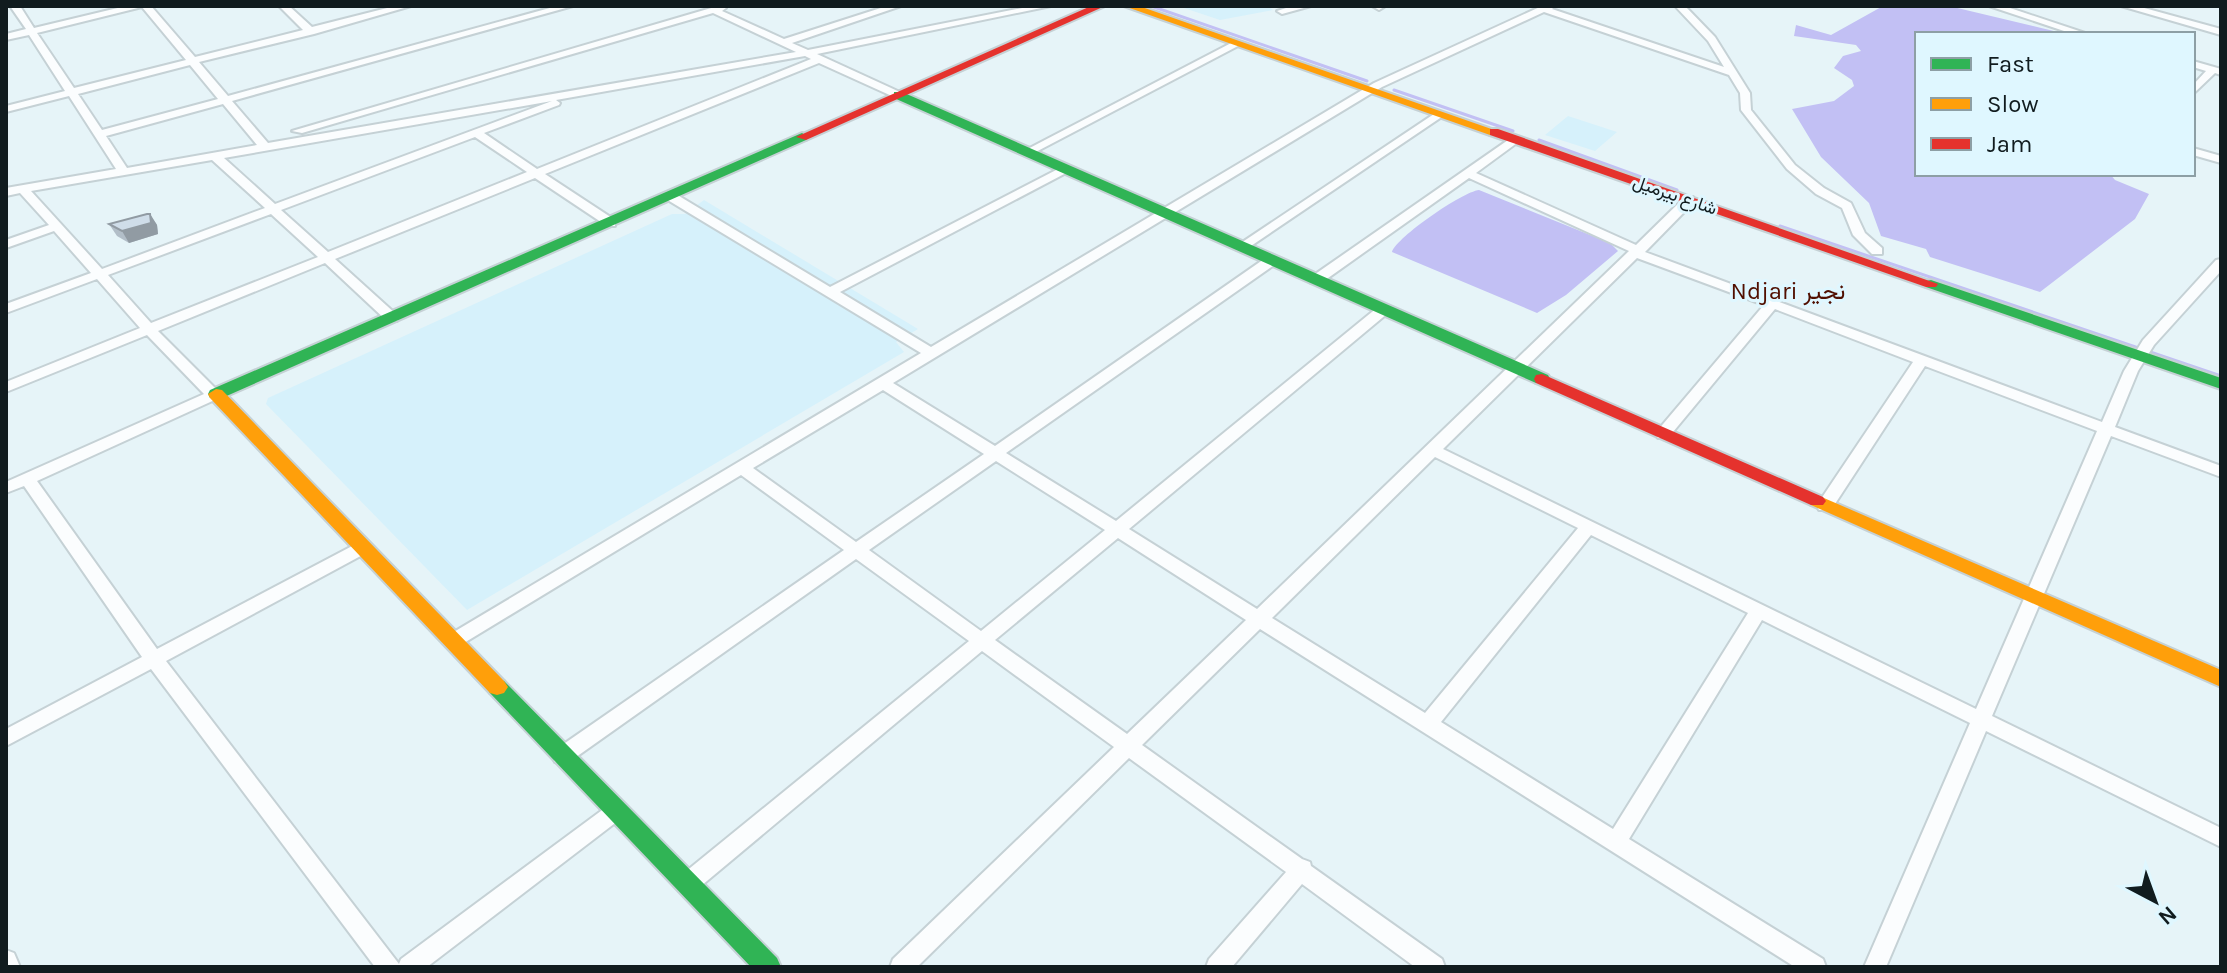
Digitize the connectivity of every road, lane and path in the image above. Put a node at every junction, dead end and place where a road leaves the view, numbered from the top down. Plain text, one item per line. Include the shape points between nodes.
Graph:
1 (15, 6) edge
2 (138, 6) edge
3 (146, 6) edge
4 (284, 6) edge
5 (406, 6) edge
6 (568, 6) edge
7 (727, 6) edge
8 (896, 6) edge
9 (1046, 6) edge
10 (1100, 6) edge
11 (1129, 6) edge
12 (1155, 6) edge
13 (1306, 6) edge
14 (1680, 6) edge
15 (1994, 6) edge
16 (1547, 7) edge
17 (2131, 7) edge
18 (713, 10) junction
19 (1282, 11) dead end
20 (31, 31) junction
21 (311, 32) junction
22 (2077, 32) edge
23 (2221, 32) edge
24 (6, 37) edge
25 (784, 42) junction
26 (1235, 44) junction
27 (813, 56) junction
28 (196, 61) junction
29 (2195, 65) edge
30 (2216, 71) edge
31 (1729, 72) junction
32 (1375, 86) junction
33 (2195, 89) edge
34 (591, 90) junction
35 (70, 92) junction
36 (898, 95) junction
37 (228, 100) junction
38 (6, 109) edge
39 (1441, 114) junction
40 (476, 133) junction
41 (101, 134) junction
42 (1515, 140) junction
43 (263, 144) junction
44 (2195, 152) edge
45 (1026, 153) junction
46 (214, 155) junction
47 (2221, 160) edge
48 (1064, 170) junction
49 (123, 171) junction
50 (537, 172) junction
51 (1467, 173) junction
52 (23, 189) junction
53 (6, 192) edge
54 (670, 196) junction
55 (1689, 200) junction
56 (273, 209) junction
57 (1164, 214) junction
58 (611, 223) junction
59 (57, 226) junction
60 (6, 244) edge
61 (1241, 247) junction
62 (1877, 251) junction
63 (1638, 252) junction
64 (328, 256) junction
65 (1272, 260) junction
66 (2221, 263) edge
67 (100, 273) junction
68 (1316, 280) junction
69 (830, 292) junction
70 (1773, 303) junction
71 (6, 309) edge
72 (1383, 310) junction
73 (392, 318) junction
74 (150, 330) junction
75 (2144, 350) junction
76 (931, 353) junction
77 (1922, 359) junction
78 (2221, 368) edge
79 (1517, 369) junction
80 (881, 382) junction
81 (2221, 384) edge
82 (6, 387) edge
83 (214, 395) junction
84 (2105, 429) junction
85 (1663, 434) junction
86 (1433, 450) junction
87 (996, 455) junction
88 (741, 467) junction
89 (2221, 472) edge
90 (27, 479) junction
91 (6, 488) edge
92 (1825, 506) junction
93 (1589, 526) junction
94 (1117, 531) junction
95 (362, 548) junction
96 (857, 551) junction
97 (2033, 597) junction
98 (1758, 611) junction
99 (1256, 619) junction
100 (453, 641) junction
101 (982, 641) junction
102 (153, 658) junction
103 (2221, 679) edge
104 (1982, 719) junction
105 (1427, 725) junction
106 (6, 738) edge
107 (1127, 745) junction
108 (562, 756) junction
109 (616, 811) junction
110 (2221, 838) edge
111 (1615, 844) junction
112 (1302, 869) junction
113 (687, 884) junction
114 (6, 961) edge
115 (9, 967) edge
116 (389, 967) edge
117 (409, 967) edge
118 (768, 967) edge
119 (901, 967) edge
120 (1217, 967) edge
121 (1434, 967) edge
122 (1815, 967) edge
123 (1875, 967) edge

1 - 20 street
2 - 20 street
3 - 28 street
4 - 21 street
5 - 21 street
6 - 37 street
7 - 18 street
8 - 25 street
9 - 27 street
10 - 36 street
11 - 26 street, شارع بيرميل
12 - 32 street, شارع بيرميل
13 - 19 street
14 - 31 street via 1706,30
15 - 22 street
16 - 31 street
16 - 32 street
17 - 23 street
18 - 25 street
18 - 43 street
20 - 24 street
20 - 35 street
21 - 28 street
25 - 27 street
26 - 32 street, شارع بيرميل
26 - 45 street
27 - 34 street
27 - 36 street
27 - 50 street
28 - 35 street
28 - 37 street
29 - 30 street
30 - 33 street
31 - 62 street via 1745,93 1746,110 1791,167 1847,206 1859,235
32 - 39 street, شارع بيرميل
32 - 57 street
32 - 62 street, شارع بيرميل
34 - 40 street
34 - 43 street
35 - 38 street
35 - 41 street
36 - 45 street
36 - 54 street
37 - 41 street
37 - 43 street
39 - 42 street, شارع بيرميل
39 - 61 street
40 - 50 street
40 - 56 street
41 - 49 street
42 - 51 street
42 - 55 street, شارع بيرميل
43 - 46 street
44 - 47 street
45 - 48 street
46 - 49 street
46 - 56 street
48 - 57 street
48 - 69 street
49 - 52 street
50 - 58 street
50 - 64 street
51 - 63 street
51 - 68 street
52 - 53 street
52 - 59 street
54 - 58 street
54 - 69 street
55 - 63 street
55 - 75 street, شارع بيرميل
56 - 64 street
56 - 67 street
57 - 61 street
57 - 76 street
58 - 73 street
59 - 60 street
59 - 67 street
61 - 65 street
62 - 75 street, شارع بيرميل
63 - 70 street
63 - 79 street
64 - 73 street
64 - 74 street
65 - 68 street
65 - 87 street
66 - 75 street
67 - 71 street
67 - 74 street
68 - 72 street
69 - 76 street
70 - 77 street
70 - 85 street
72 - 79 street
72 - 94 street
73 - 83 street
74 - 82 street
74 - 83 street
75 - 78 street, شارع بيرميل
75 - 81 street, شارع بيرميل
75 - 84 street
76 - 80 street
77 - 84 street
77 - 92 street
79 - 85 street
79 - 86 street
80 - 87 street
80 - 88 street
83 - 90 street
83 - 95 street
84 - 89 street
84 - 97 street
85 - 92 street
86 - 93 street
86 - 99 street
87 - 94 street
87 - 96 street
88 - 96 street
88 - 100 street
90 - 91 street
90 - 102 street
92 - 97 street
93 - 98 street
93 - 105 street
94 - 99 street
94 - 101 street
95 - 100 street
95 - 102 street
96 - 101 street
96 - 108 street
97 - 103 street
97 - 104 street
98 - 104 street
98 - 111 street
99 - 105 street
99 - 107 street
100 - 108 street
101 - 107 street
101 - 113 street
102 - 106 street
102 - 116 street
104 - 110 street
104 - 123 street
105 - 111 street
107 - 112 street
107 - 119 street
108 - 109 street
109 - 113 street
109 - 117 street
111 - 122 street
112 - 120 street
112 - 121 street
113 - 118 street
114 - 115 street

